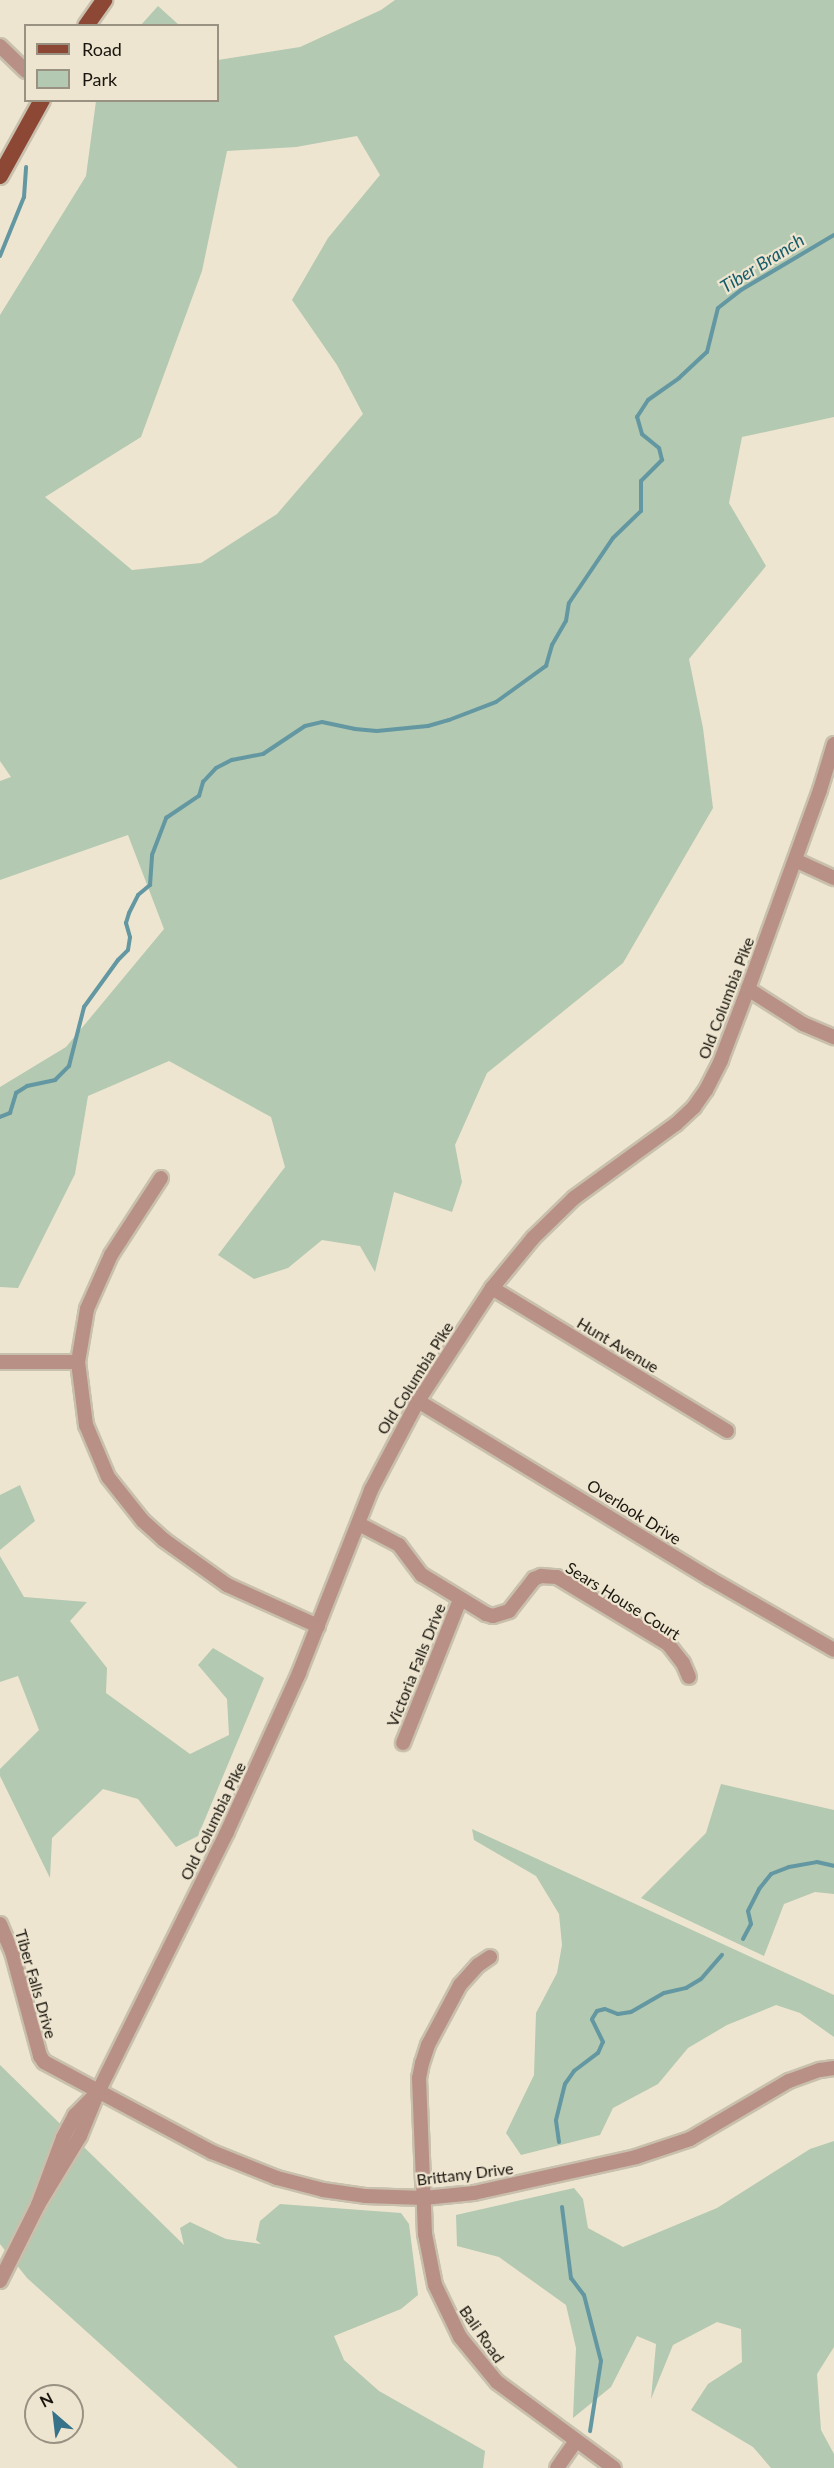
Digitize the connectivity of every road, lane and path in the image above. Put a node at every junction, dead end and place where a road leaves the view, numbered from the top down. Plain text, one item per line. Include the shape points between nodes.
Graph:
1 (104, 0) edge
2 (87, 24) edge
3 (0, 46) edge
4 (24, 69) edge
5 (41, 102) edge
6 (0, 176) edge
7 (834, 744) edge
8 (795, 860) junction
9 (834, 878) edge
10 (748, 989) junction
11 (834, 1037) edge
12 (161, 1178) dead end
13 (492, 1288) junction
14 (0, 1362) edge
15 (78, 1362) junction
16 (418, 1401) junction
17 (727, 1431) dead end
18 (359, 1524) junction
19 (460, 1600) junction
20 (318, 1626) junction
21 (834, 1650) edge
22 (689, 1677) dead end
23 (403, 1743) dead end
24 (0, 1924) edge
25 (490, 1957) dead end
26 (834, 2068) edge
27 (98, 2092) junction
28 (424, 2198) junction
29 (4, 2262) edge
30 (0, 2281) edge
31 (575, 2442) junction
32 (557, 2468) edge
33 (614, 2468) edge

1 - 2 main road
3 - 4 street
5 - 6 main road
7 - 8 street, Old Columbia Pike
8 - 9 street
8 - 10 street, Old Columbia Pike
10 - 11 street via 803,1024
10 - 13 street, Old Columbia Pike via 721,1060 694,1107 574,1198
12 - 15 street via 97,1283 87,1309
13 - 16 street, Old Columbia Pike
13 - 17 street, Hunt Avenue
14 - 15 street
15 - 20 street via 86,1425 96,1453 108,1477 143,1521 227,1585
16 - 18 street, Old Columbia Pike via 384,1462
16 - 21 street, Overlook Drive
18 - 19 street, Sears House Court via 399,1545 422,1575
18 - 20 street, Old Columbia Pike
19 - 22 street, Sears House Court via 493,1616 509,1611 534,1579 557,1577 668,1644
19 - 23 street, Victoria Falls Drive
20 - 27 street, Old Columbia Pike via 227,1832
24 - 27 street, Tiber Falls Drive via 12,1952 39,2056 51,2067
25 - 28 street, Bali Road via 460,1985 422,2062 419,2078
26 - 28 street, Brittany Drive via 789,2081 690,2139 662,2150 512,2186
27 - 28 street, Brittany Drive via 212,2152 277,2178 365,2196
27 - 29 street, Old Columbia Pike via 80,2136
28 - 31 street, Bali Road via 425,2234 435,2285 460,2337 498,2382
29 - 30 street, Old Columbia Pike
31 - 32 street
31 - 33 street, Bali Road

